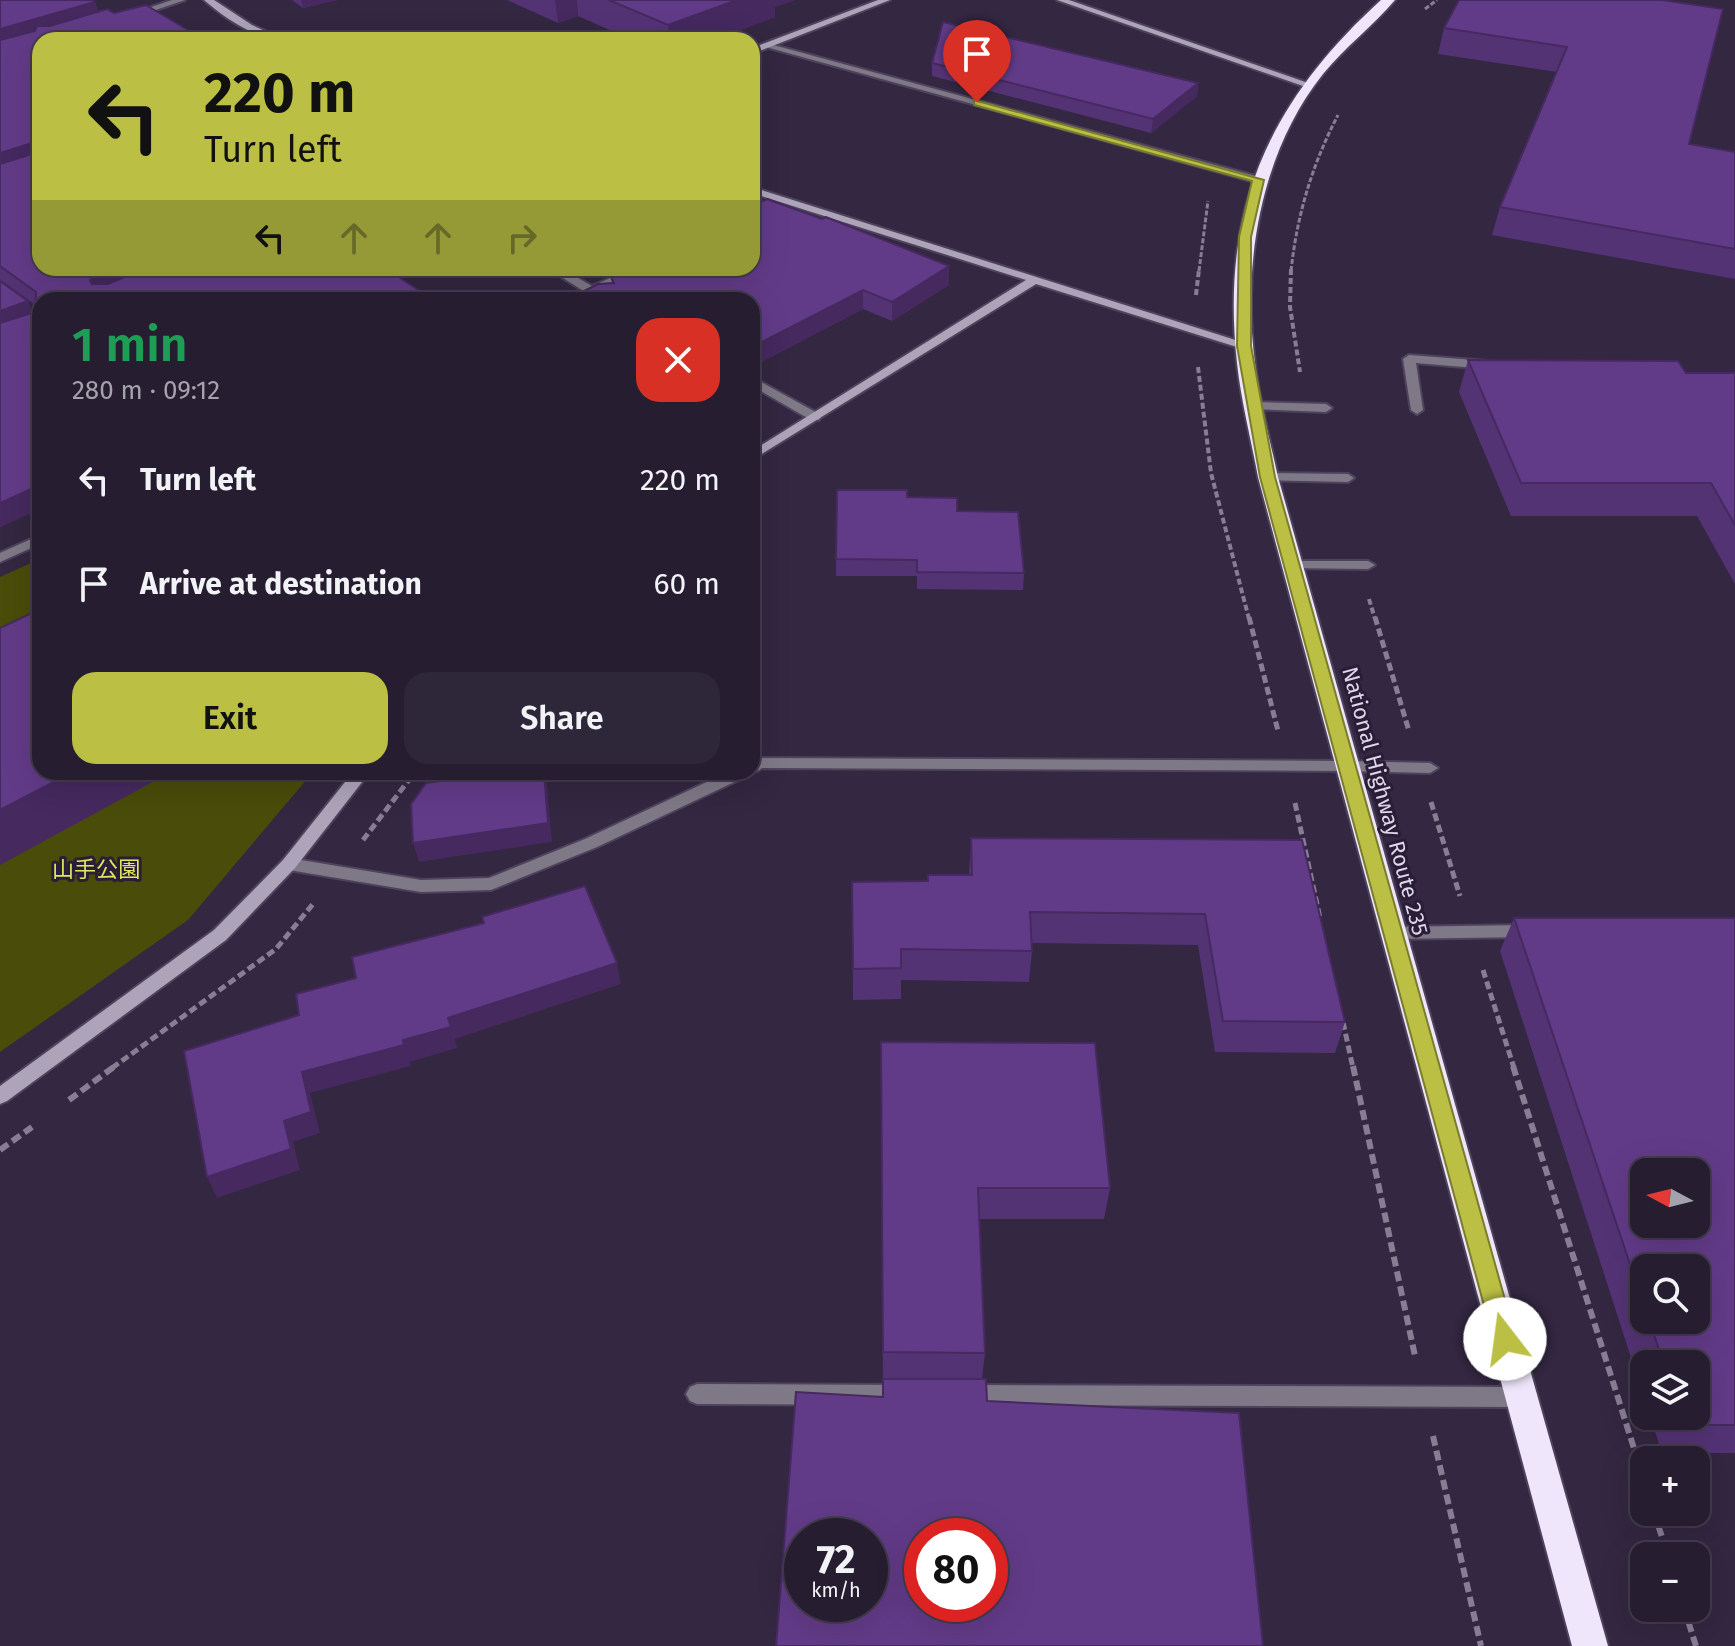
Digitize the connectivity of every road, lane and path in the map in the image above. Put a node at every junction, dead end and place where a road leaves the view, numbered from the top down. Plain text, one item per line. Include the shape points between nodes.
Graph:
1 (181, 0) edge
2 (208, 0) edge
3 (886, 0) edge
4 (1061, 0) edge
5 (1389, 0) edge
6 (1437, 0) edge
7 (1415, 17) dead end
8 (121, 18) edge
9 (261, 32) edge
10 (769, 45) junction
11 (760, 48) edge
12 (1306, 84) junction
13 (1344, 103) dead end
14 (1259, 180) junction
15 (760, 192) edge
16 (789, 201) junction
17 (768, 212) edge
18 (566, 276) edge
19 (623, 276) edge
20 (1034, 280) junction
21 (591, 290) junction
22 (587, 292) edge
23 (594, 292) edge
24 (1244, 346) junction
25 (1196, 355) dead end
26 (1502, 366) edge
27 (760, 386) edge
28 (1255, 406) junction
29 (1309, 407) junction
30 (1326, 408) dead end
31 (1417, 410) dead end
32 (815, 417) junction
33 (760, 451) edge
34 (1268, 477) junction
35 (1348, 478) dead end
36 (32, 543) edge
37 (0, 558) edge
38 (1293, 565) junction
39 (1363, 565) joint
40 (760, 763) edge
41 (1287, 766) junction
42 (1347, 766) junction
43 (1425, 768) junction
44 (356, 780) edge
45 (725, 780) edge
46 (289, 864) junction
47 (1321, 920) edge
48 (1549, 931) edge
49 (1471, 932) junction
50 (1392, 933) junction
51 (1341, 1012) edge
52 (0, 1096) edge
53 (697, 1394) dead end
54 (918, 1395) edge
55 (950, 1395) edge
56 (1424, 1397) junction
57 (1521, 1397) junction
58 (1633, 1446) edge
59 (1688, 1622) edge
60 (1481, 1646) edge
61 (1590, 1646) edge
62 (1696, 1646) edge

1 - 8 street
2 - 9 street
3 - 10 street
4 - 12 street
5 - 12 highway, National Highway Route 235
6 - 7 path
10 - 11 street
10 - 14 street
12 - 14 highway, National Highway Route 235
13 - 29 path via 1314,159 1293,242 1296,355
14 - 24 highway, National Highway Route 235 via 1245,237
15 - 16 street
16 - 17 street
16 - 20 street
18 - 21 street
19 - 21 street
20 - 24 street
20 - 32 street
21 - 22 street
21 - 23 street
24 - 28 highway, National Highway Route 235
25 - 41 path via 1211,473
26 - 31 street via 1409,359
27 - 32 street
28 - 29 street
28 - 34 highway, National Highway Route 235
29 - 30 street
32 - 33 street
34 - 35 street
34 - 38 highway, National Highway Route 235
36 - 37 street
38 - 39 street
38 - 42 highway, National Highway Route 235
39 - 43 path
40 - 41 street
41 - 42 street
41 - 47 path
42 - 43 street
42 - 50 highway, National Highway Route 235
43 - 49 path
44 - 46 street
45 - 46 street via 491,884 421,886
46 - 52 street via 220,935
48 - 49 street
49 - 50 street
49 - 58 path
50 - 57 highway, National Highway Route 235
51 - 56 path
53 - 54 street
55 - 56 street
56 - 57 street
56 - 60 path
57 - 61 highway, National Highway Route 235
59 - 62 path

